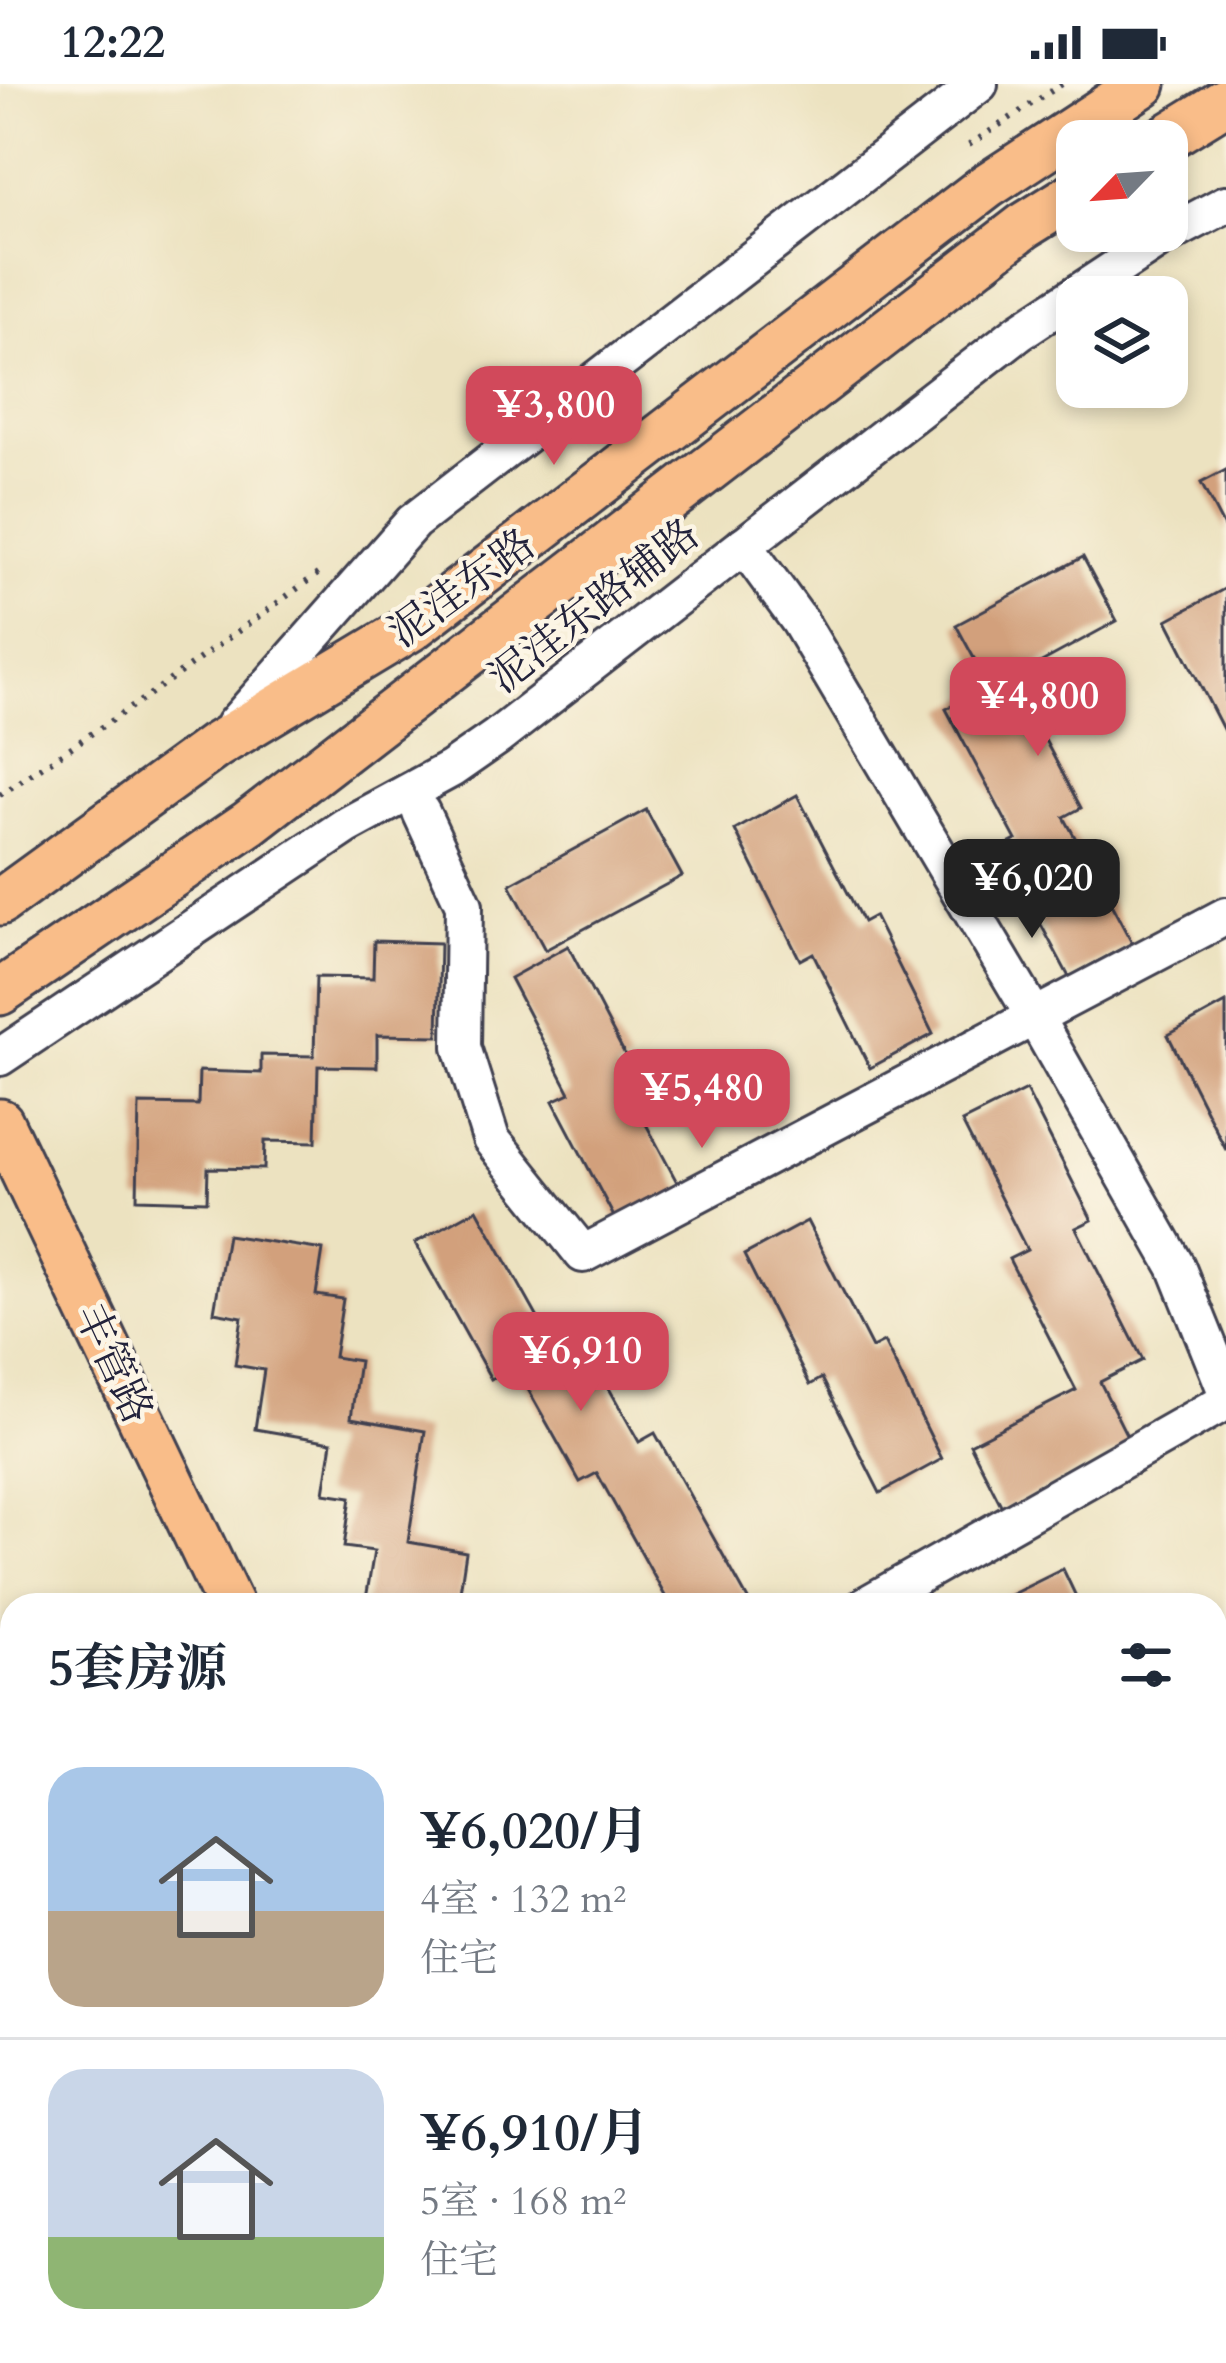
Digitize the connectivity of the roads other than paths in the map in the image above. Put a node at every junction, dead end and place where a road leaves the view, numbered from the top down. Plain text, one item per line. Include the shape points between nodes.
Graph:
1 (979, 84) edge
2 (1143, 84) edge
3 (1226, 101) edge
4 (1188, 124) edge
5 (1226, 204) edge
6 (1056, 206) edge
7 (744, 544) junction
8 (215, 746) junction
9 (422, 812) dead end
10 (0, 902) edge
11 (1226, 916) edge
12 (0, 992) edge
13 (1034, 1016) junction
14 (0, 1057) edge
15 (0, 1122) edge
16 (0, 1176) edge
17 (1226, 1390) edge
18 (1226, 1401) edge
19 (197, 1593) edge
20 (224, 1593) edge
21 (887, 1593) edge

1 - 8 street via 413,522
2 - 8 main road, 泥洼东路 via 987,186 411,628
3 - 4 main road
5 - 7 street, 泥洼东路辅路 via 1019,332
6 - 12 main road, 泥洼东路 via 249,823
7 - 13 street via 800,622
7 - 14 street, 泥洼东路辅路 via 482,748 346,826
8 - 10 main road, 泥洼东路
9 - 13 street via 464,904 462,1047 491,1139 583,1254
11 - 13 street
13 - 17 street via 1176,1266
15 - 20 main road, 丰管路
16 - 19 main road, 丰管路
18 - 21 street

